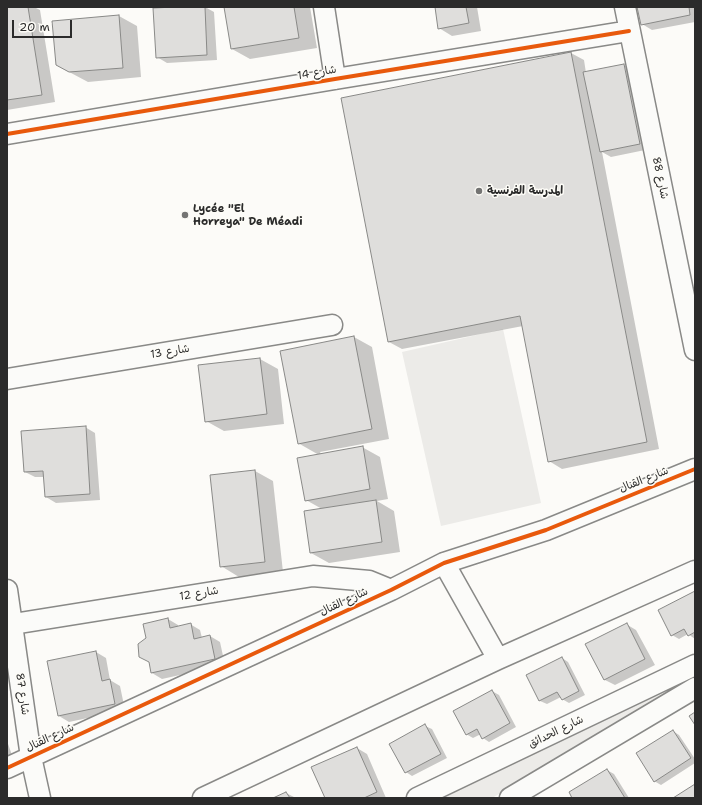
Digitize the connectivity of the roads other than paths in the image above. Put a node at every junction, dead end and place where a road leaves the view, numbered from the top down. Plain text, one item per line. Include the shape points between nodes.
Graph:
1 (324, 7) edge
2 (625, 7) edge
3 (630, 31) junction
4 (335, 79) junction
5 (7, 134) edge
6 (332, 325) dead end
7 (695, 350) edge
8 (7, 379) edge
9 (695, 469) edge
10 (444, 564) junction
11 (695, 570) edge
12 (7, 590) edge
13 (391, 590) junction
14 (10, 624) edge
15 (498, 659) junction
16 (695, 665) edge
17 (695, 688) edge
18 (30, 757) junction
19 (7, 768) edge
20 (40, 798) edge
21 (203, 798) edge
22 (417, 798) edge
23 (510, 798) edge

1 - 4 street
2 - 3 street, شارع 88
3 - 4 street, شارع 14
3 - 7 street, شارع 88
4 - 5 street, شارع 14
6 - 8 street, شارع 13
9 - 10 street, شارع القنال via 546,530
10 - 13 street, شارع القنال
10 - 15 street
11 - 15 street
12 - 14 street, شارع 87
13 - 14 street, شارع 12 via 369,581 313,576
13 - 18 street, شارع القنال
14 - 18 street, شارع 87
15 - 21 street
16 - 22 street, شارع الحدائق
17 - 23 street
18 - 19 street, شارع القنال
18 - 20 street, شارع 87

